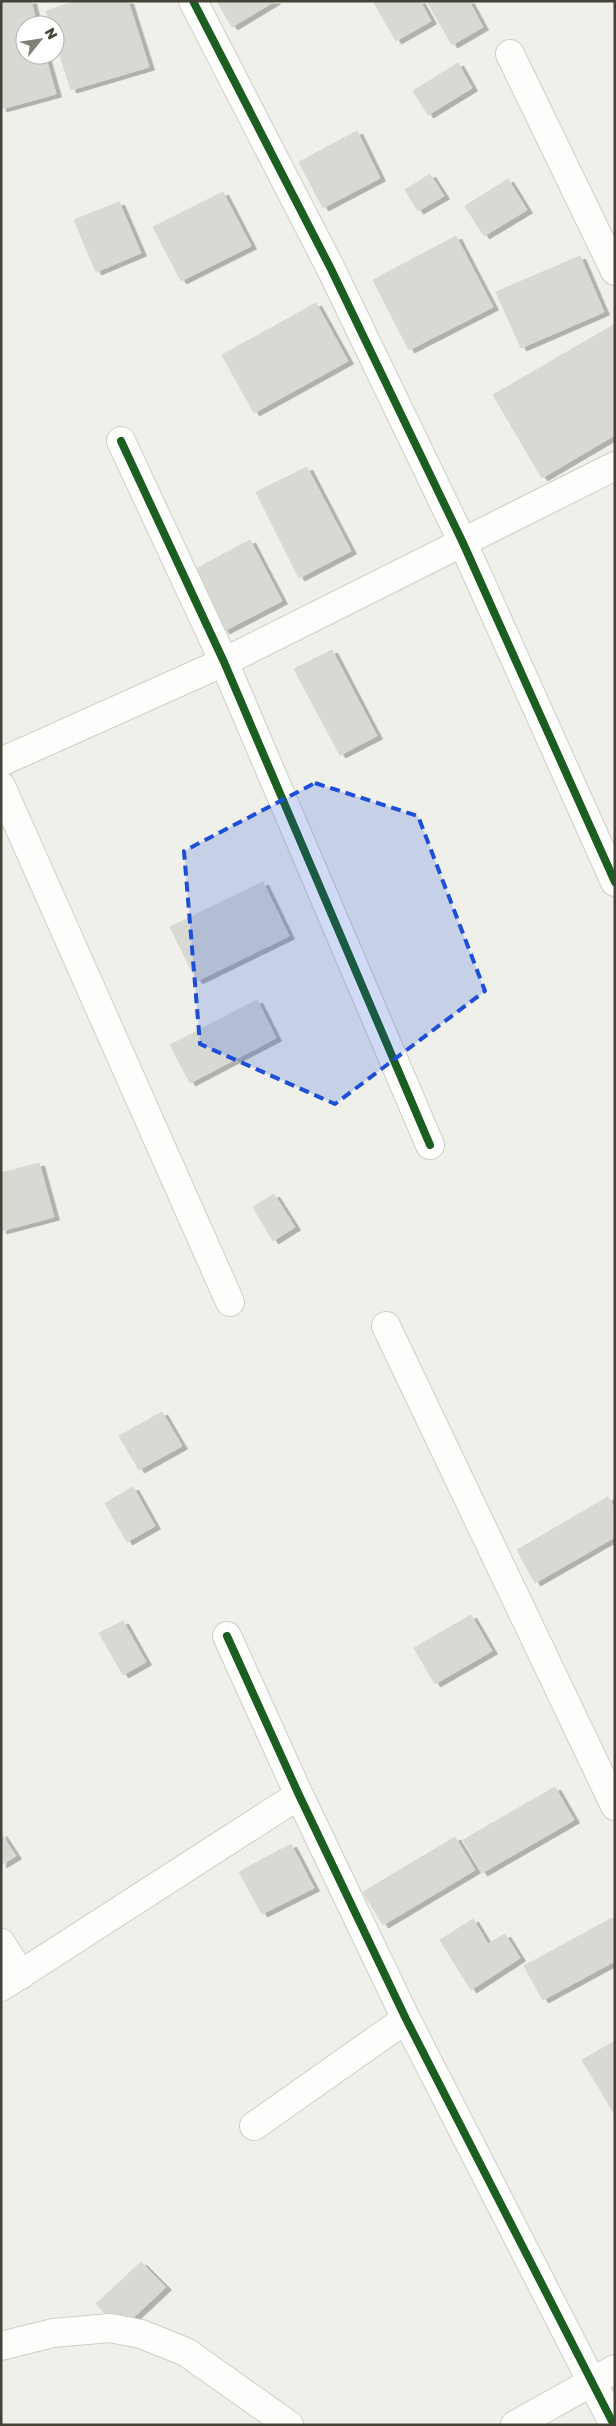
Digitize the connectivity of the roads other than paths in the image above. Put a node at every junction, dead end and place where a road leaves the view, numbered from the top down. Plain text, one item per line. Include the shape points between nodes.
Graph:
1 (193, 1) edge
2 (510, 54) dead end
3 (615, 271) edge
4 (121, 441) dead end
5 (615, 466) edge
6 (463, 543) junction
7 (224, 662) junction
8 (1, 762) edge
9 (1, 786) edge
10 (615, 882) edge
11 (430, 1145) dead end
12 (230, 1302) dead end
13 (386, 1326) dead end
14 (228, 1636) dead end
15 (299, 1795) junction
16 (615, 1806) edge
17 (1, 1943) edge
18 (11, 1981) edge
19 (406, 2019) junction
20 (254, 2126) dead end
21 (1, 2346) edge
22 (603, 2375) edge
23 (289, 2425) edge
24 (515, 2425) edge
25 (614, 2425) edge

1 - 6 street via 331,269
2 - 3 street
4 - 7 street
5 - 6 street
6 - 7 street
6 - 10 street
7 - 8 street
7 - 11 street
9 - 12 street
13 - 16 street
14 - 15 street
15 - 18 street
15 - 19 street
17 - 18 street
19 - 20 street
19 - 22 street
21 - 23 street via 53,2333 110,2328 140,2334 186,2352
22 - 24 street
22 - 25 street

